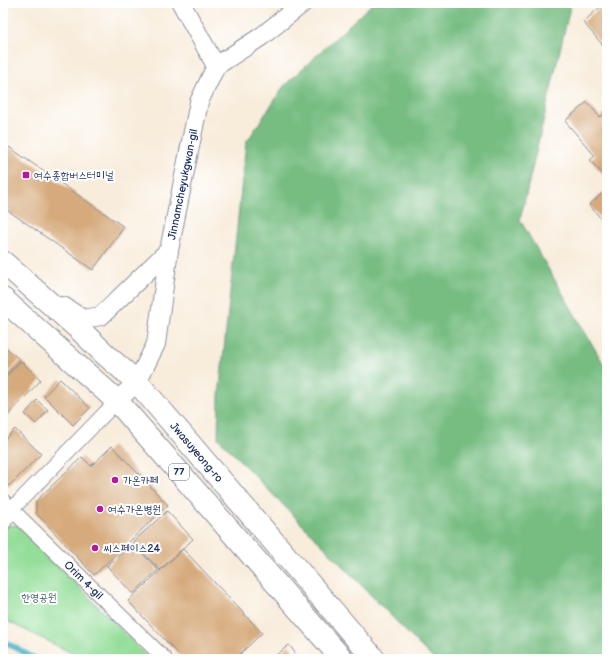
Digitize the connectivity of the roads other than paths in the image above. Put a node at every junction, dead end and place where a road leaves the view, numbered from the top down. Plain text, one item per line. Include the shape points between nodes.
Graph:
1 (181, 3) edge
2 (303, 3) edge
3 (216, 66) junction
4 (169, 250) junction
5 (3, 261) edge
6 (3, 299) edge
7 (136, 382) junction
8 (117, 401) junction
9 (7, 505) edge
10 (3, 524) edge
11 (165, 659) edge
12 (342, 659) edge
13 (374, 659) edge

1 - 3 street
2 - 3 street via 262,36
3 - 4 street, Jinnamcheyukgwan-gil via 199,102
4 - 5 street via 105,313 83,319
4 - 7 street, Jinnamcheyukgwan-gil via 156,344
5 - 7 main road, Jwasuyeong-ro / 77
6 - 8 main road, 77
7 - 8 street, Jinnamcheyukgwan-gil
7 - 13 main road, Jwasuyeong-ro / 77
8 - 9 street
8 - 12 main road, 77
9 - 10 street
9 - 11 street, Orim 4-gil

